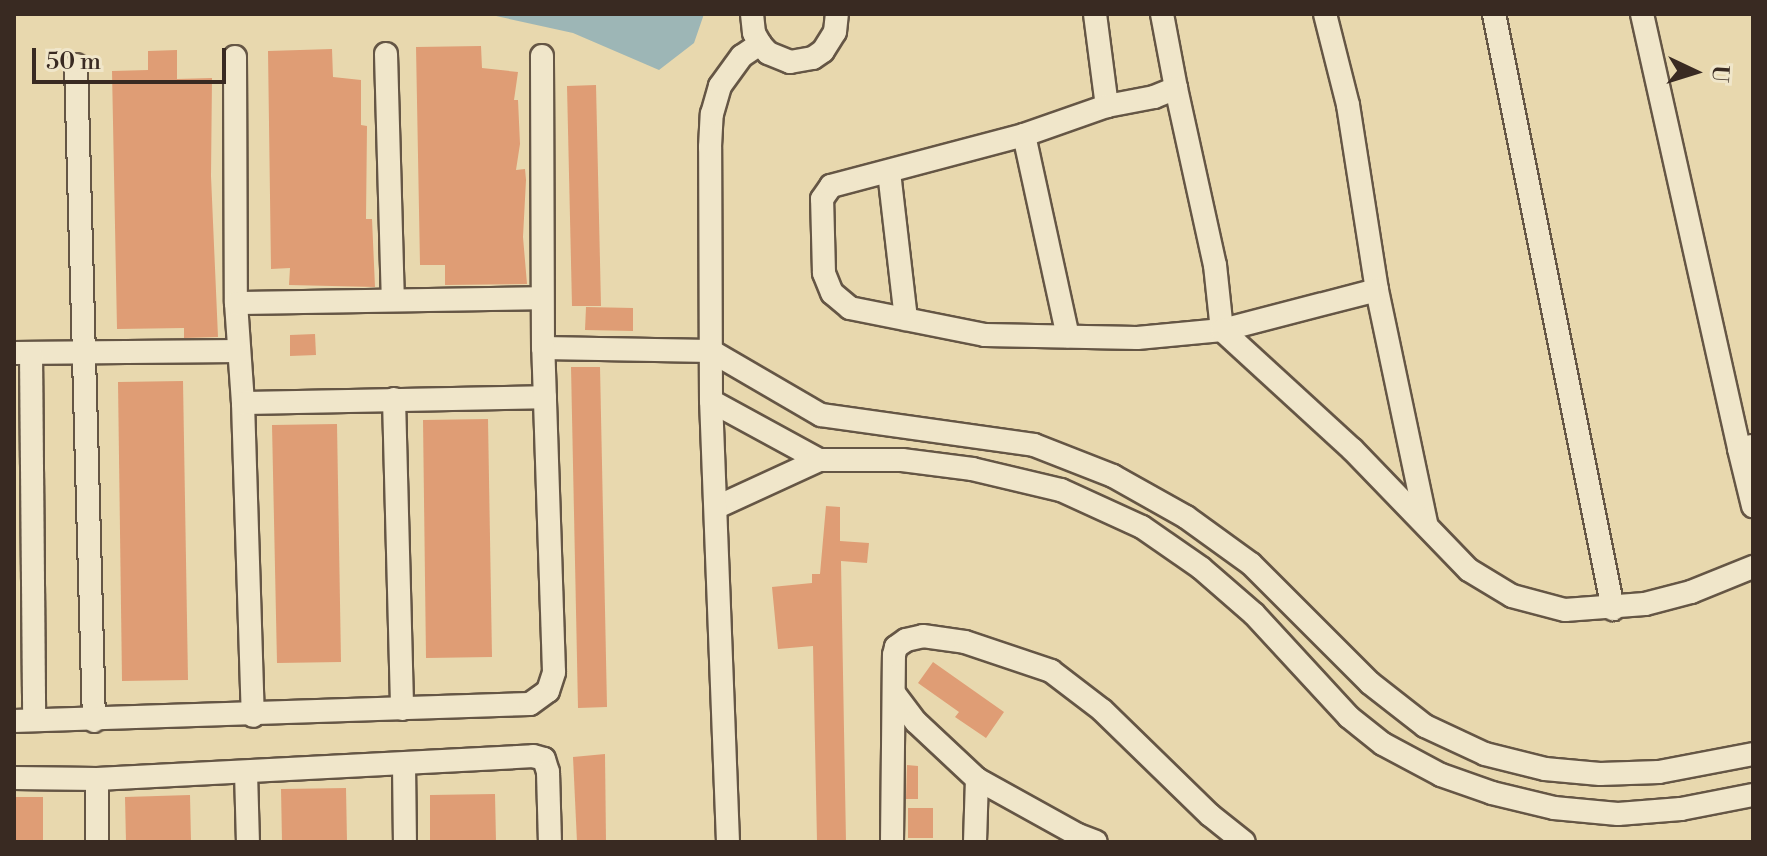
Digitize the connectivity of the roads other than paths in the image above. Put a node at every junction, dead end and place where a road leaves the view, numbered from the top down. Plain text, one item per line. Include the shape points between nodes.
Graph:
1 (752, 14) edge
2 (1095, 14) edge
3 (1162, 14) edge
4 (1325, 14) edge
5 (1494, 14) edge
6 (1642, 14) edge
7 (840, 16) edge
8 (760, 44) junction
9 (386, 54) dead end
10 (542, 56) dead end
11 (235, 57) dead end
12 (76, 65) dead end
13 (1176, 88) junction
14 (1107, 106) junction
15 (1024, 135) junction
16 (889, 172) junction
17 (1377, 290) junction
18 (542, 298) junction
19 (393, 300) junction
20 (236, 303) junction
21 (906, 319) junction
22 (1222, 330) junction
23 (1068, 336) junction
24 (543, 348) junction
25 (239, 351) junction
26 (711, 351) junction
27 (84, 352) junction
28 (23, 353) edge
29 (545, 397) junction
30 (394, 399) junction
31 (711, 401) junction
32 (243, 403) junction
33 (1746, 447) edge
34 (819, 460) junction
35 (1753, 506) edge
36 (717, 507) junction
37 (1426, 524) junction
38 (1753, 567) edge
39 (1613, 609) junction
40 (894, 693) junction
41 (402, 709) junction
42 (253, 716) junction
43 (24, 721) edge
44 (94, 721) junction
45 (1753, 754) edge
46 (404, 764) junction
47 (246, 772) junction
48 (14, 778) edge
49 (97, 779) junction
50 (977, 779) junction
51 (1753, 795) edge
52 (97, 842) edge
53 (248, 842) edge
54 (405, 842) edge
55 (550, 842) edge
56 (728, 842) edge
57 (892, 842) edge
58 (975, 842) edge
59 (1096, 842) edge
60 (1244, 842) edge

1 - 8 street
2 - 14 street
3 - 13 street
4 - 17 street via 1348,105
5 - 39 street
6 - 33 street
7 - 8 street via 823,51 801,61 778,59
8 - 26 street via 742,56 720,86 712,114
9 - 19 street
10 - 18 street
11 - 20 street
12 - 27 street
13 - 14 street
13 - 22 street via 1215,265
14 - 15 street
15 - 16 street
15 - 23 street
16 - 21 street
16 - 21 street via 825,190 824,273 832,293 850,308
17 - 22 street
17 - 37 street
18 - 19 street
18 - 24 street
19 - 20 street
20 - 25 street
21 - 23 street via 985,335
22 - 23 street via 1137,338
22 - 37 street
24 - 26 street
24 - 29 street
25 - 27 street
25 - 32 street
26 - 31 street
26 - 45 street via 821,415 1034,445 1113,476 1186,517 1251,564 1370,683 1425,726 1485,754 1545,769 1600,774 1659,772
27 - 28 street
27 - 44 street
28 - 43 street
29 - 30 street
29 - 41 street via 552,682 530,704
30 - 32 street
30 - 41 street
31 - 34 street
31 - 36 street
32 - 42 street
33 - 35 street
34 - 36 street
34 - 51 street via 902,460 972,469 1061,490 1142,527 1254,614 1349,717 1383,744 1442,775 1492,793 1554,808 1618,814
36 - 56 street
37 - 39 street via 1469,570 1512,596 1565,610
38 - 39 street via 1691,592
40 - 50 street via 916,722
40 - 57 street
40 - 60 street via 896,647 923,636 965,642 1051,671 1102,710
41 - 42 street
42 - 44 street
43 - 44 street
46 - 47 street
46 - 54 street
46 - 55 street via 544,759
47 - 49 street
47 - 53 street
48 - 49 street
49 - 52 street
50 - 58 street
50 - 59 street

